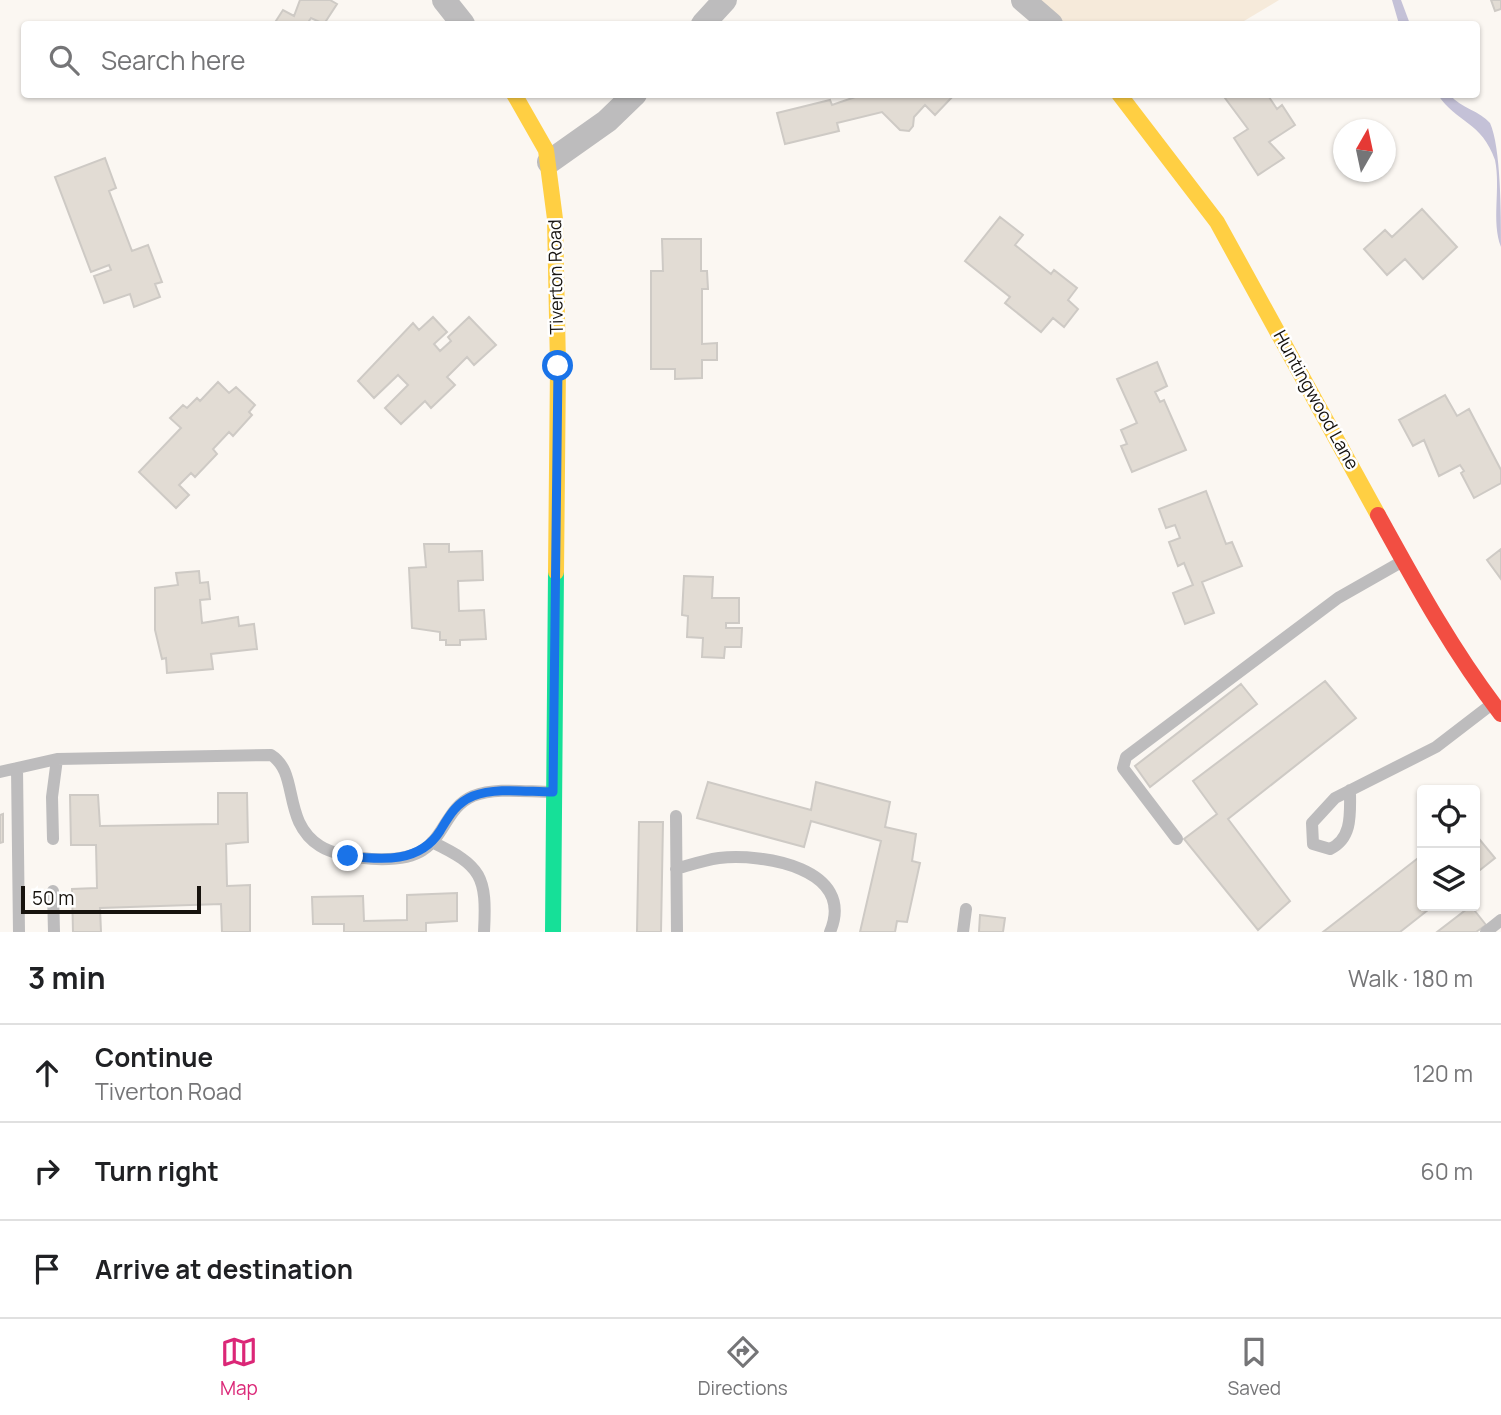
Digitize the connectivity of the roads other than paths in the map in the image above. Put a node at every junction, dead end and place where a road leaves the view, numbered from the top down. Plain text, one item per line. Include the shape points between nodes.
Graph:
1 (444, 0) edge
2 (725, 0) edge
3 (1023, 0) edge
4 (461, 21) edge
5 (706, 21) edge
6 (1048, 21) edge
7 (516, 98) edge
8 (631, 98) edge
9 (1122, 98) edge
10 (549, 162) junction
11 (1404, 561) junction
12 (1497, 709) edge
13 (57, 759) junction
14 (16, 768) junction
15 (0, 772) edge
16 (1350, 790) junction
17 (553, 792) junction
18 (676, 816) dead end
19 (53, 839) dead end
20 (1177, 839) dead end
21 (432, 842) junction
22 (676, 869) junction
23 (53, 891) dead end
24 (966, 909) dead end
25 (1501, 920) edge
26 (19, 932) edge
27 (54, 932) edge
28 (484, 932) edge
29 (553, 932) edge
30 (677, 932) edge
31 (830, 932) edge
32 (963, 932) edge
33 (1486, 932) edge

1 - 4 street
2 - 5 street
3 - 6 street
7 - 10 street, Tiverton Road via 541,138
8 - 10 street
9 - 11 street, Huntingwood Lane via 1217,222
10 - 17 street, Tiverton Road via 558,366
11 - 12 street, Huntingwood Lane via 1436,620
11 - 20 lane via 1338,598 1126,757 1123,768
12 - 16 lane via 1436,747
13 - 14 lane
13 - 19 lane
13 - 21 lane via 271,755 283,766 299,825 321,847 356,857 402,858
14 - 15 lane
14 - 26 lane
16 - 16 lane via 1322,808 1312,822 1314,844 1330,849 1345,837
17 - 21 lane via 472,797 453,810
17 - 29 street, Tiverton Road
18 - 22 lane
21 - 28 lane via 465,859 477,873 484,898
22 - 30 lane
22 - 31 lane via 721,858 775,862 810,872 828,887 835,908
23 - 27 lane
24 - 32 lane
25 - 33 lane

